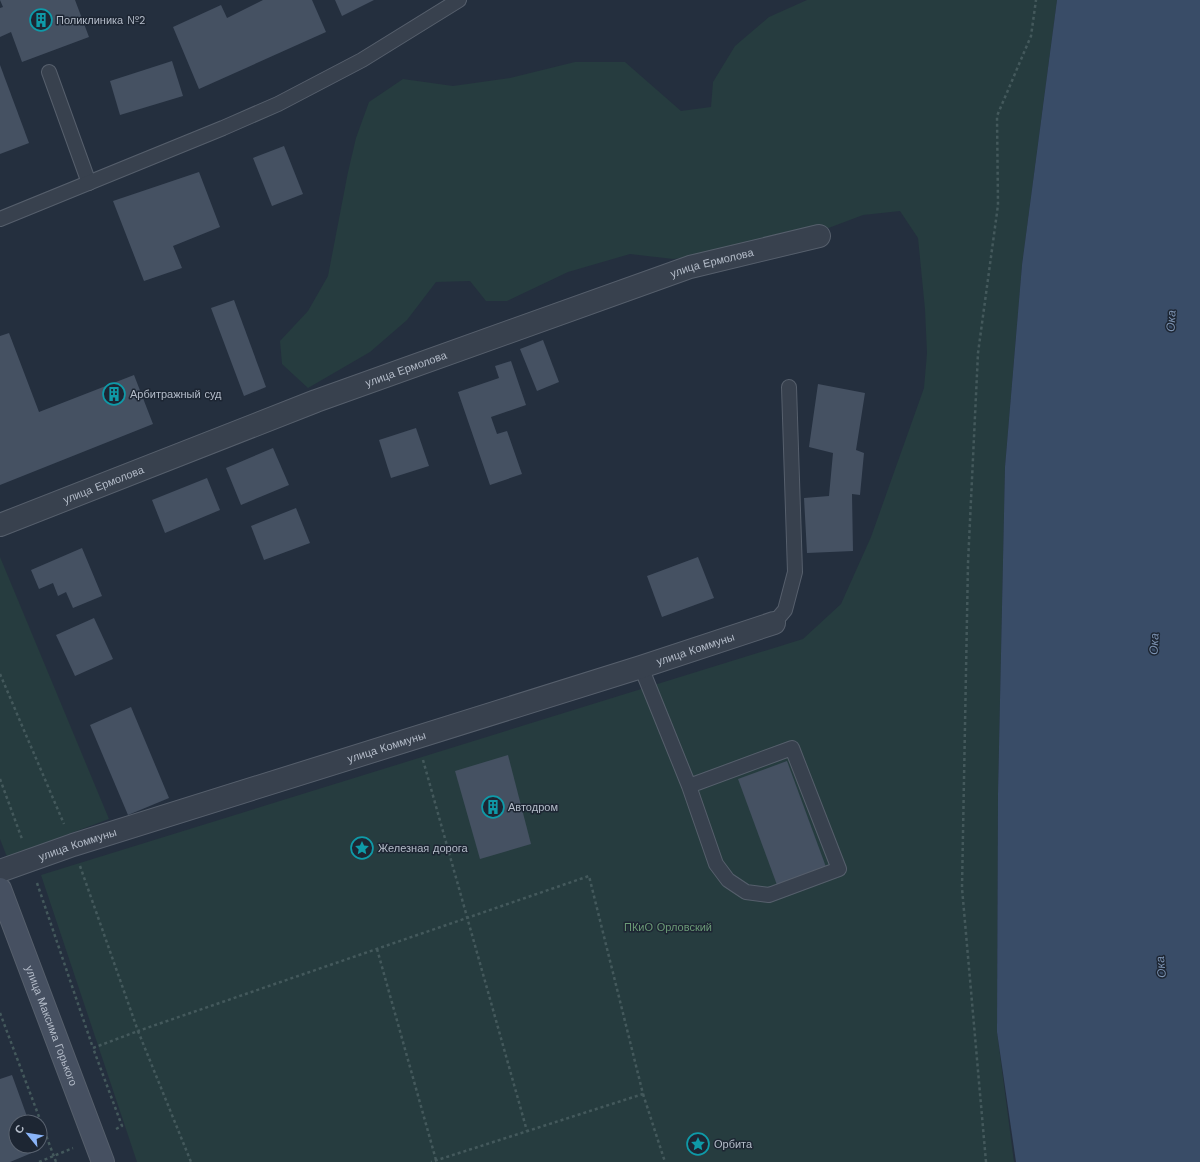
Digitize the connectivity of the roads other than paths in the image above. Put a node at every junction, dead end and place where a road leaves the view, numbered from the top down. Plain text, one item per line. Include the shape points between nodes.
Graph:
1 (459, 0) edge
2 (49, 72) dead end
3 (89, 183) junction
4 (0, 219) edge
5 (819, 236) dead end
6 (789, 387) dead end
7 (0, 525) edge
8 (774, 623) joint
9 (640, 667) junction
10 (689, 786) junction
11 (0, 871) edge
12 (0, 889) edge
13 (103, 1162) edge

1 - 3 lane via 362,60 278,104
2 - 3 lane
3 - 4 lane
5 - 7 street, улица Ермолова via 690,267 316,401
6 - 8 lane via 795,572 785,610
8 - 9 street, улица Коммуны
9 - 10 lane
9 - 11 street, улица Коммуны via 72,845
10 - 10 lane via 792,748 839,869 769,895 746,892 728,880 716,864
12 - 13 main road, улица Максима Горького

